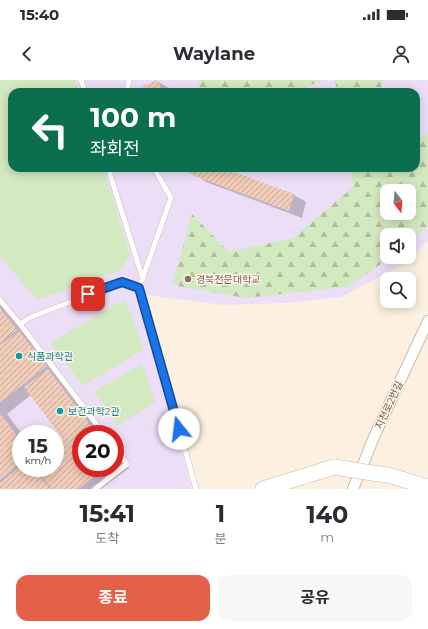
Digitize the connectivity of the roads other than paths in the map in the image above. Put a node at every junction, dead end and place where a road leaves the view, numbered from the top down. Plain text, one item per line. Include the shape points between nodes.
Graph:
1 (109, 172) edge
2 (156, 172) edge
3 (143, 279) junction
4 (139, 288) junction
5 (0, 300) edge
6 (428, 321) edge
7 (20, 324) junction
8 (97, 425) edge
9 (110, 477) edge
10 (428, 487) edge
11 (95, 489) edge
12 (196, 489) edge
13 (264, 489) edge
14 (353, 489) edge

1 - 3 lane
2 - 3 lane via 171,198
3 - 4 lane
4 - 7 lane via 122,282 31,317
4 - 12 lane
5 - 7 lane
6 - 14 street, 지천로2번길 via 374,437
7 - 8 lane
9 - 11 lane
10 - 13 main road, bridge via 388,475 334,467

